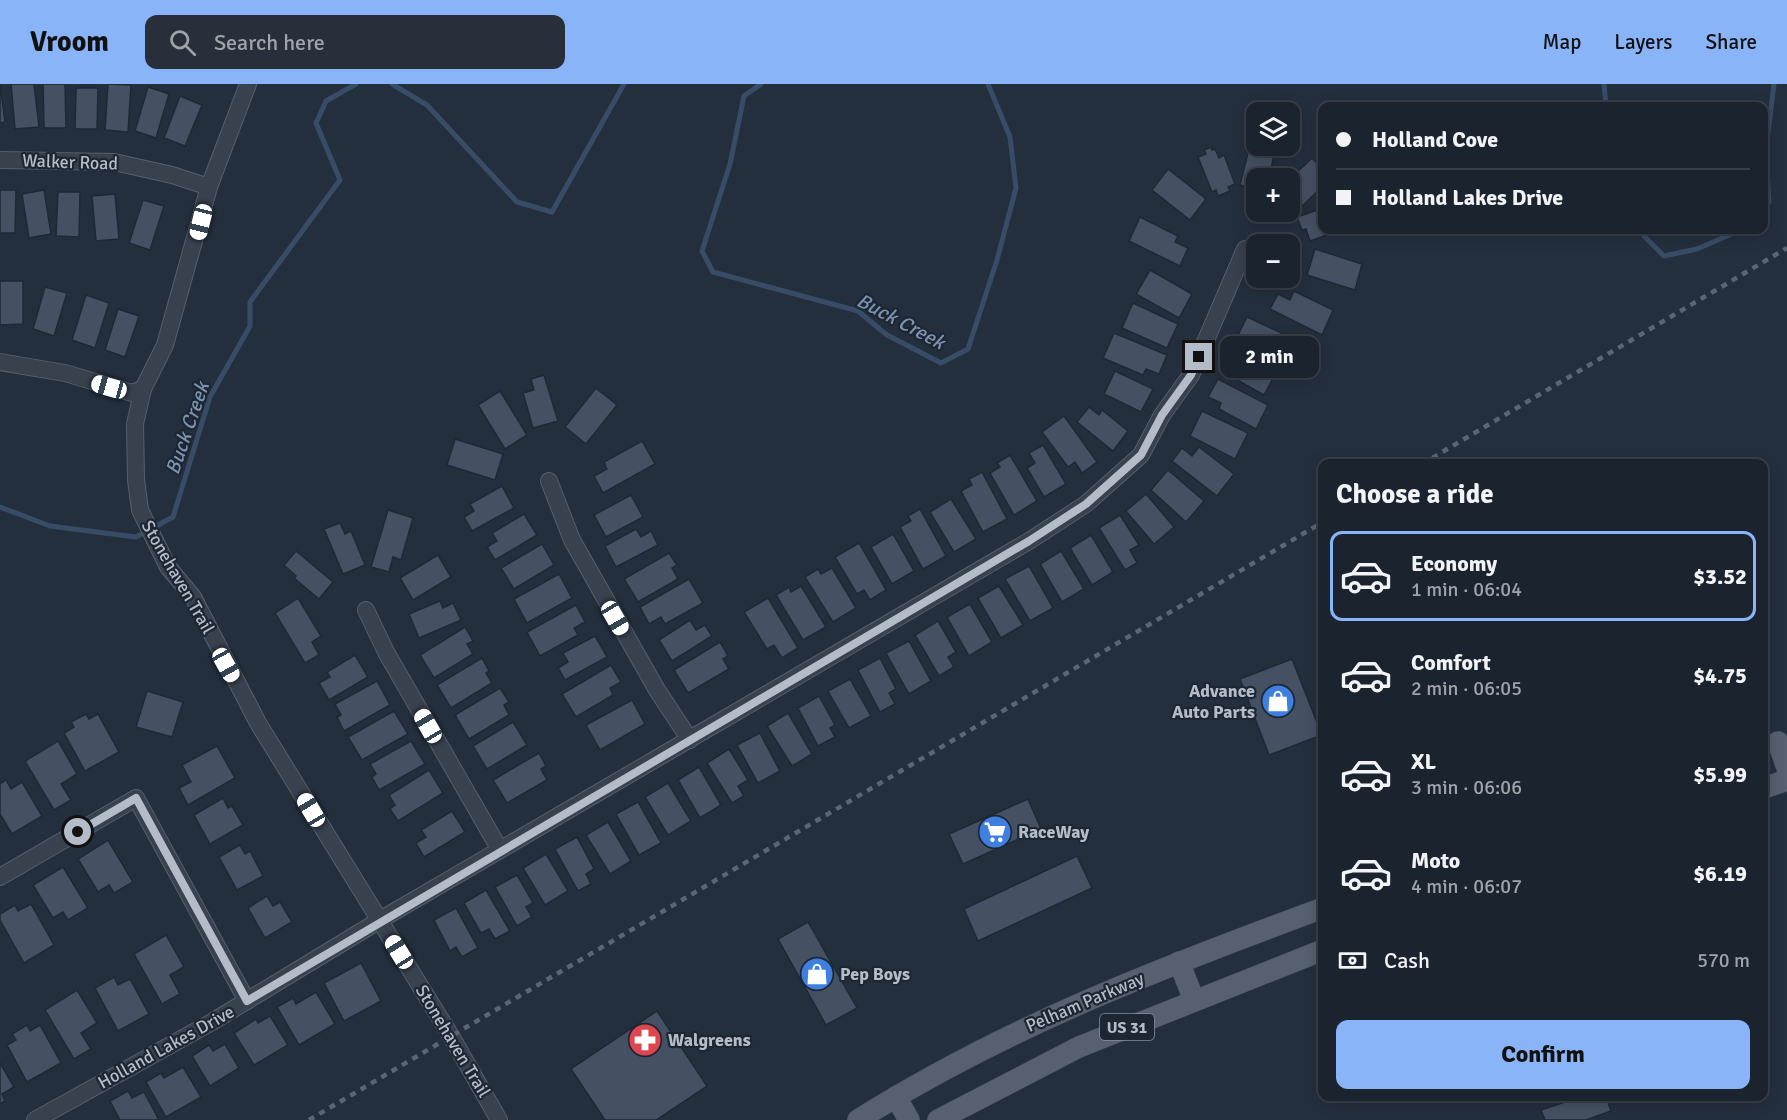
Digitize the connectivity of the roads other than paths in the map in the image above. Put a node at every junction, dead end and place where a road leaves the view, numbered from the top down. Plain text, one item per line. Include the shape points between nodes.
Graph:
1 (248, 84) edge
2 (0, 160) edge
3 (209, 187) junction
4 (1245, 249) dead end
5 (0, 362) edge
6 (143, 389) junction
7 (549, 481) dead end
8 (366, 610) dead end
9 (690, 740) junction
10 (1776, 743) edge
11 (1787, 768) edge
12 (1787, 780) edge
13 (1768, 787) edge
14 (500, 850) junction
15 (0, 877) edge
16 (1318, 910) edge
17 (380, 920) junction
18 (1318, 953) edge
19 (1179, 962) junction
20 (1194, 1000) junction
21 (247, 1001) junction
22 (896, 1097) junction
23 (35, 1120) edge
24 (499, 1120) edge
25 (858, 1120) edge
26 (909, 1120) edge
27 (938, 1120) edge

1 - 3 street, Stonehaven Trail
2 - 3 street, Walker Road via 114,162
3 - 6 street, Stonehaven Trail via 165,345
4 - 9 street, Holland Lakes Drive via 1191,375 1162,415 1141,455 1094,497 1029,541
5 - 6 street via 65,374 132,393
6 - 17 street, Stonehaven Trail via 135,424 140,510 168,567 193,597 258,723
7 - 9 street via 572,540 657,690
8 - 14 street via 386,652
9 - 14 street, Holland Lakes Drive
10 - 11 main road
12 - 13 main road
14 - 17 street, Holland Lakes Drive
15 - 21 street via 136,798
16 - 19 main road, Pelham Parkway / US 31
17 - 21 street, Holland Lakes Drive
17 - 24 street, Stonehaven Trail
18 - 20 main road, US 31
19 - 20 main road
19 - 22 main road, Pelham Parkway / US 31 via 1022,1028
20 - 27 main road, US 31 via 1079,1047
21 - 23 street, Holland Lakes Drive
22 - 25 main road, Pelham Parkway / US 31
22 - 26 main road

